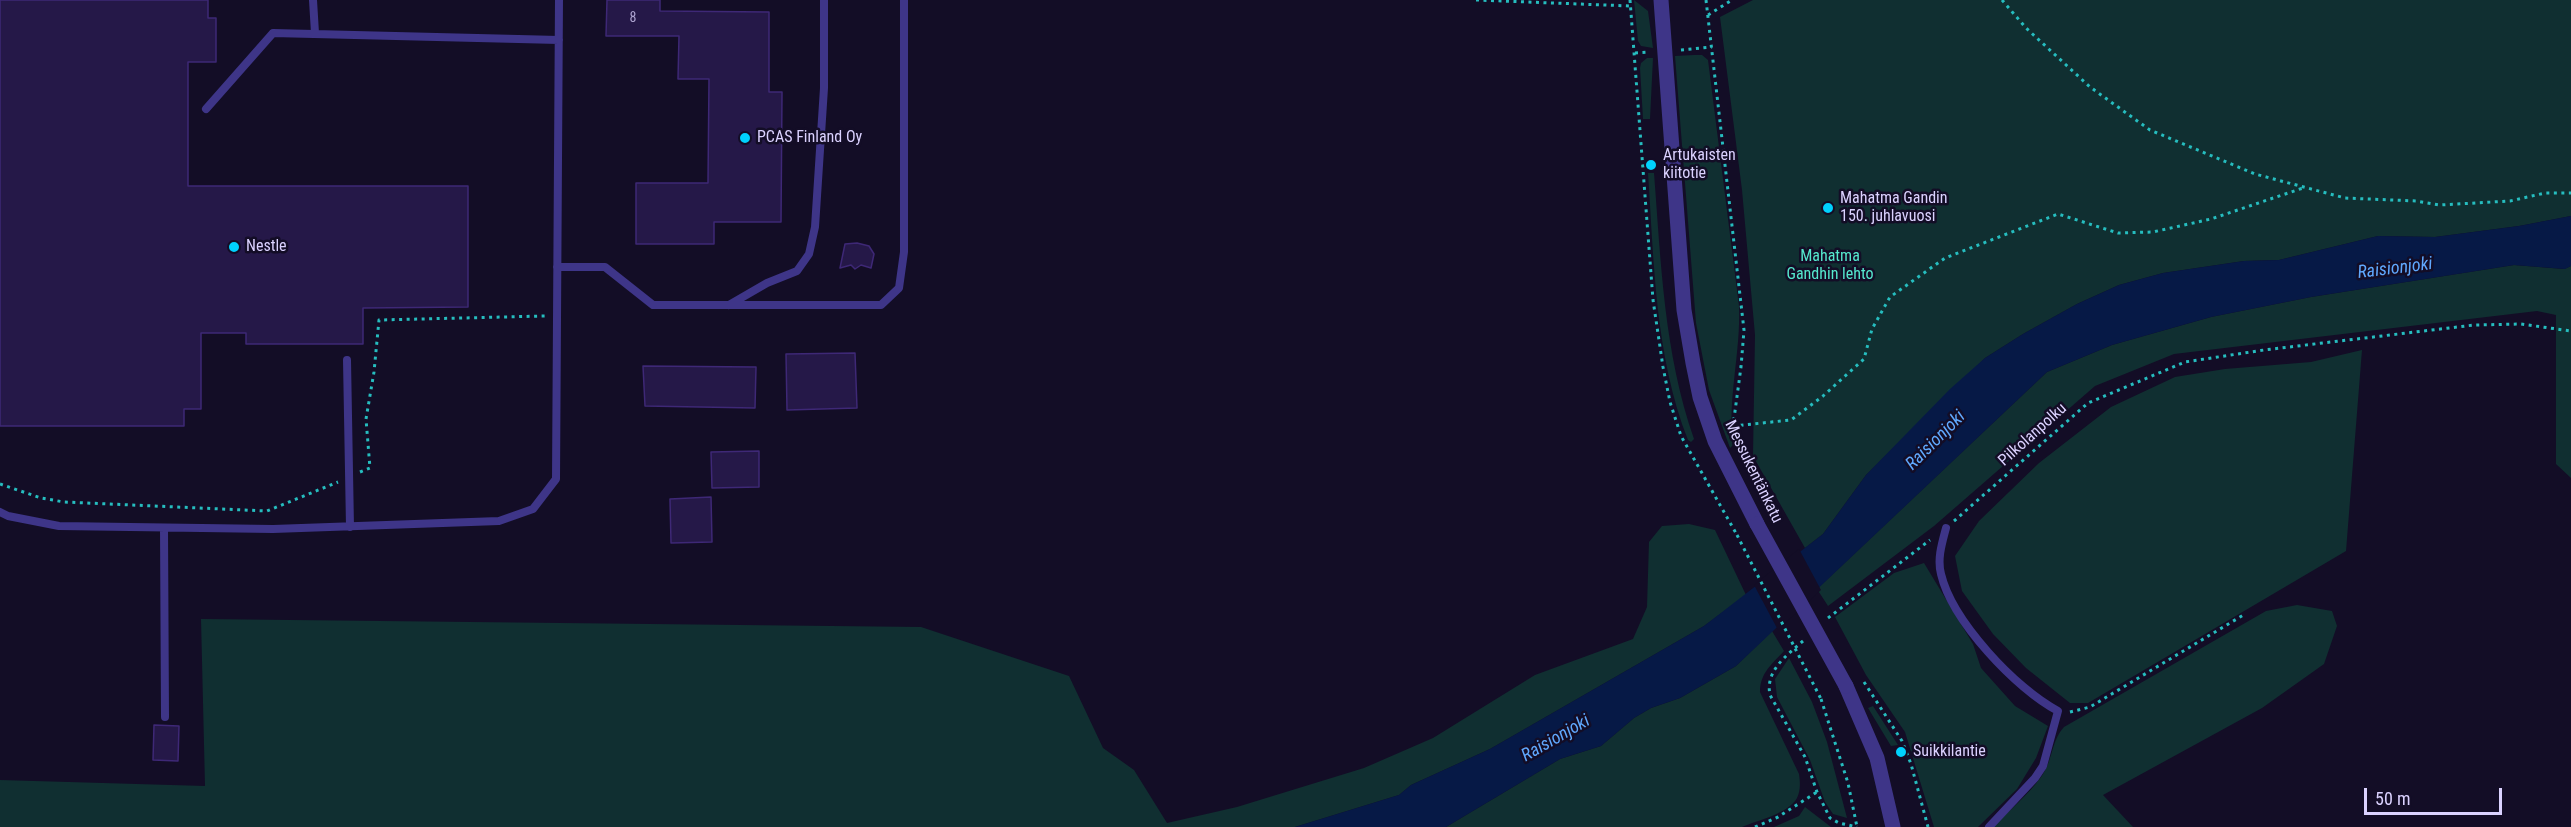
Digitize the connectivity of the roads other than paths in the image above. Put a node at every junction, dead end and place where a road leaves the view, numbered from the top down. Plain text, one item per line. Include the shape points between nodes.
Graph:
1 (313, 0) edge
2 (559, 0) edge
3 (824, 0) edge
4 (904, 0) edge
5 (1661, 0) edge
6 (315, 33) junction
7 (559, 40) junction
8 (206, 109) dead end
9 (557, 267) junction
10 (727, 305) junction
11 (348, 360) dead end
12 (0, 512) edge
13 (350, 527) junction
14 (164, 528) junction
15 (1946, 528) road end
16 (165, 717) dead end
17 (1893, 827) edge
18 (1989, 827) edge

1 - 6 lane
2 - 7 lane
3 - 10 lane via 824,88 815,227 809,254 797,271
4 - 10 lane via 904,252 898,288 881,304
5 - 17 street, Messukentänkatu, bridge via 1684,310 1700,397 1715,441 1846,686 1877,758
6 - 7 lane
6 - 8 lane via 273,33
7 - 9 lane
9 - 10 lane via 605,267 653,305
9 - 13 lane via 556,479 533,509 499,521
11 - 13 lane
12 - 14 lane via 59,526
13 - 14 lane
14 - 16 lane
15 - 18 lane via 1940,573 1965,623 1988,653 2023,687 2058,711 2043,766

